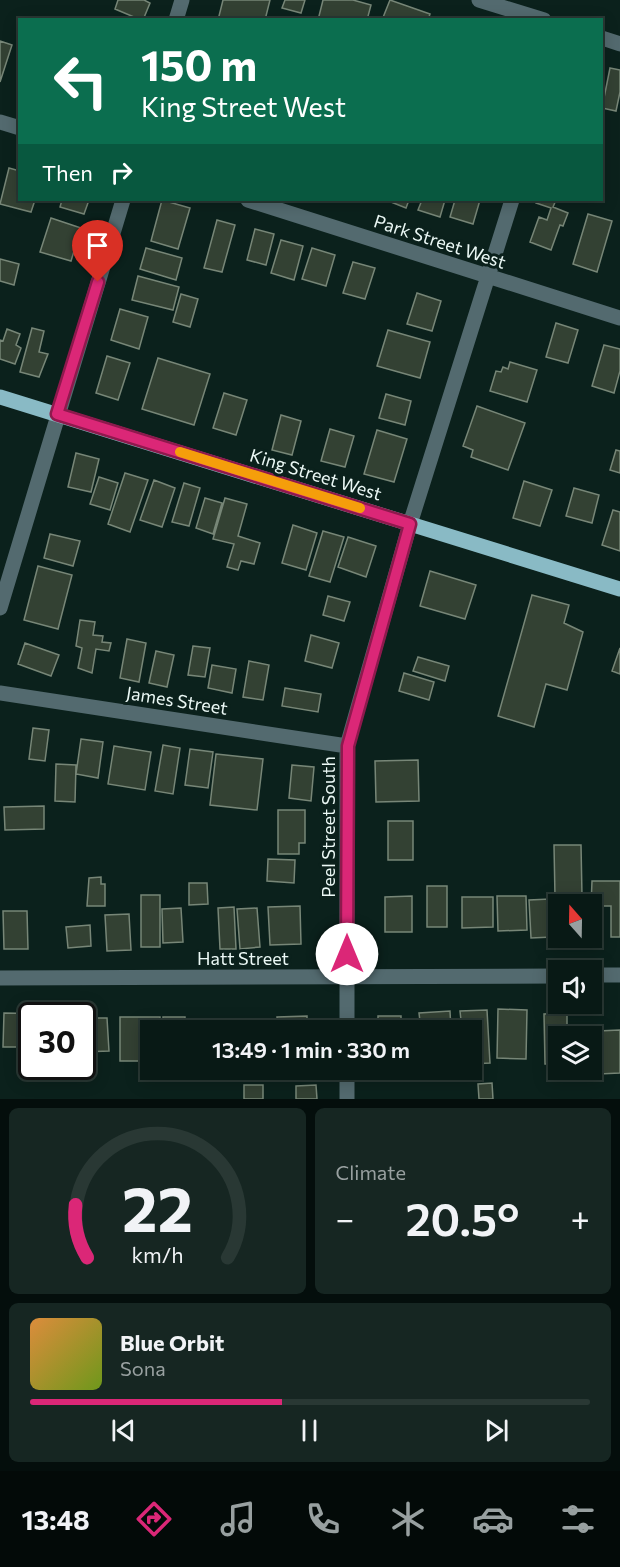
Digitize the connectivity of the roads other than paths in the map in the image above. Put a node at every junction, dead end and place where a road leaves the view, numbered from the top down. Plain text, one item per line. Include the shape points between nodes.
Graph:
1 (182, 0) edge
2 (479, 0) edge
3 (178, 18) edge
4 (538, 18) edge
5 (603, 38) edge
6 (620, 44) edge
7 (0, 123) edge
8 (18, 128) edge
9 (123, 201) edge
10 (251, 201) edge
11 (512, 201) edge
12 (488, 277) junction
13 (620, 318) edge
14 (0, 397) edge
15 (57, 414) junction
16 (410, 524) junction
17 (620, 589) edge
18 (0, 608) edge
19 (0, 693) edge
20 (348, 746) junction
21 (548, 975) edge
22 (602, 975) edge
23 (620, 975) edge
24 (347, 977) junction
25 (0, 978) edge
26 (347, 1020) edge
27 (347, 1080) edge
28 (347, 1099) edge

1 - 3 street
2 - 4 street
5 - 6 street
7 - 8 street
9 - 15 street
10 - 12 street, Park Street West
11 - 12 street, Peel Street South
12 - 13 street, Park Street West
12 - 16 street, Peel Street South
14 - 15 main road, King Street West
15 - 16 main road, King Street West
15 - 18 street
16 - 17 main road, King Street West
16 - 20 street, Peel Street South
19 - 20 street, James Street
20 - 24 street, Peel Street South
21 - 24 street, Hatt Street
22 - 23 street
24 - 25 street, Hatt Street
24 - 26 street, Peel Street South
27 - 28 street

